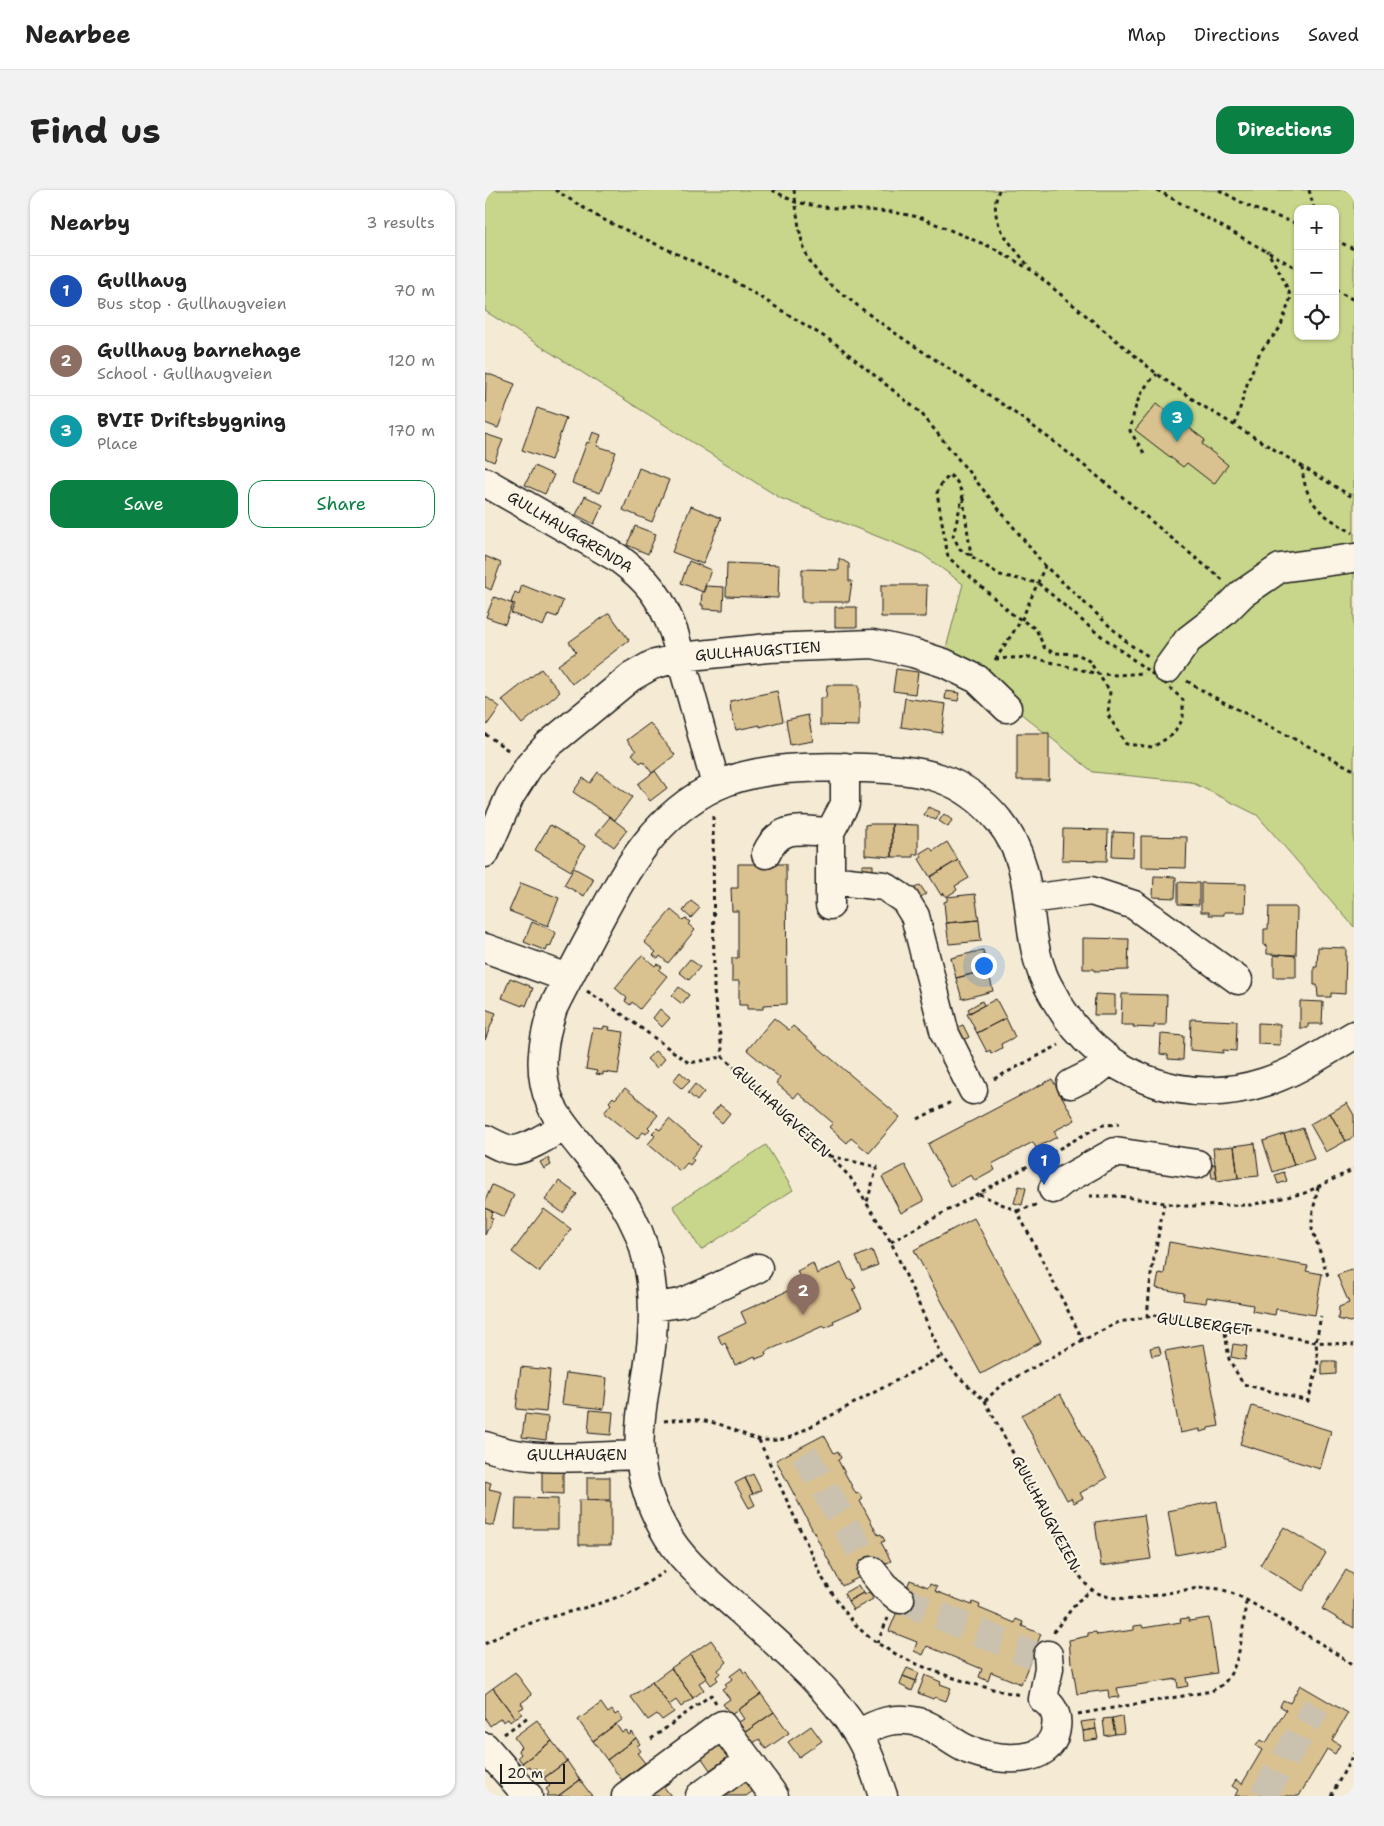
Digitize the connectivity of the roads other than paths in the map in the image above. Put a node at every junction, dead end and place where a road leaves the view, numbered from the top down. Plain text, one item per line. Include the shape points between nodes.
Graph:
1 (485, 482) edge
2 (1354, 558) edge
3 (681, 657) junction
4 (1159, 671) road end
5 (1007, 708) dead end
6 (845, 767) junction
7 (716, 785) junction
8 (830, 832) junction
9 (485, 853) edge
10 (766, 854) dead end
11 (1029, 899) junction
12 (485, 948) edge
13 (568, 978) junction
14 (1238, 980) dead end
15 (1354, 1035) edge
16 (1110, 1060) junction
17 (1071, 1084) dead end
18 (973, 1090) road end
19 (564, 1126) junction
20 (485, 1139) edge
21 (1197, 1164) dead end
22 (1047, 1196) road end
23 (758, 1268) dead end
24 (653, 1307) junction
25 (485, 1446) edge
26 (640, 1455) junction
27 (872, 1571) tunnel mouth
28 (900, 1600) tunnel mouth
29 (1051, 1654) road end
30 (858, 1734) junction
31 (485, 1747) edge
32 (749, 1760) junction
33 (528, 1796) edge
34 (626, 1796) edge
35 (700, 1796) edge
36 (774, 1796) edge
37 (883, 1796) edge

1 - 3 street, GULLHAUGGRENDA via 618,558 638,573 666,610
2 - 4 street via 1280,568 1242,594 1188,640
3 - 5 street, GULLHAUGSTIEN via 768,648 873,644 944,663 986,669
3 - 7 street, GULLHAUGGRENDA
3 - 9 street, GULLHAUGSTIEN via 652,665 631,677 548,745 529,766 510,796
6 - 7 street via 770,772
6 - 8 street via 845,804
6 - 11 street via 901,769 945,779 960,786 988,809 1009,835 1021,862
7 - 13 street via 672,815 646,842 625,871
8 - 10 street via 781,834 772,841
8 - 18 street via 830,892 884,886 905,900 915,916 945,1034
11 - 14 street via 1091,891 1134,905
11 - 16 street via 1042,973 1080,1034
12 - 13 street
13 - 19 street via 553,1008 542,1052 550,1103
15 - 16 street via 1285,1075 1263,1083 1212,1092 1181,1089 1139,1078
16 - 17 street
19 - 20 street via 514,1150
19 - 24 street via 628,1208 647,1259
21 - 22 street via 1115,1152 1063,1181
23 - 24 street via 681,1303
24 - 26 street
25 - 26 street, GULLHAUGEN via 543,1457
26 - 30 street via 650,1503 684,1558 792,1656
27 - 28 street
29 - 30 street via 1050,1710 1056,1734 1038,1755 1022,1759 969,1750 921,1722 896,1719
30 - 37 street
31 - 33 street
32 - 34 street via 722,1725
32 - 35 street
32 - 36 street

